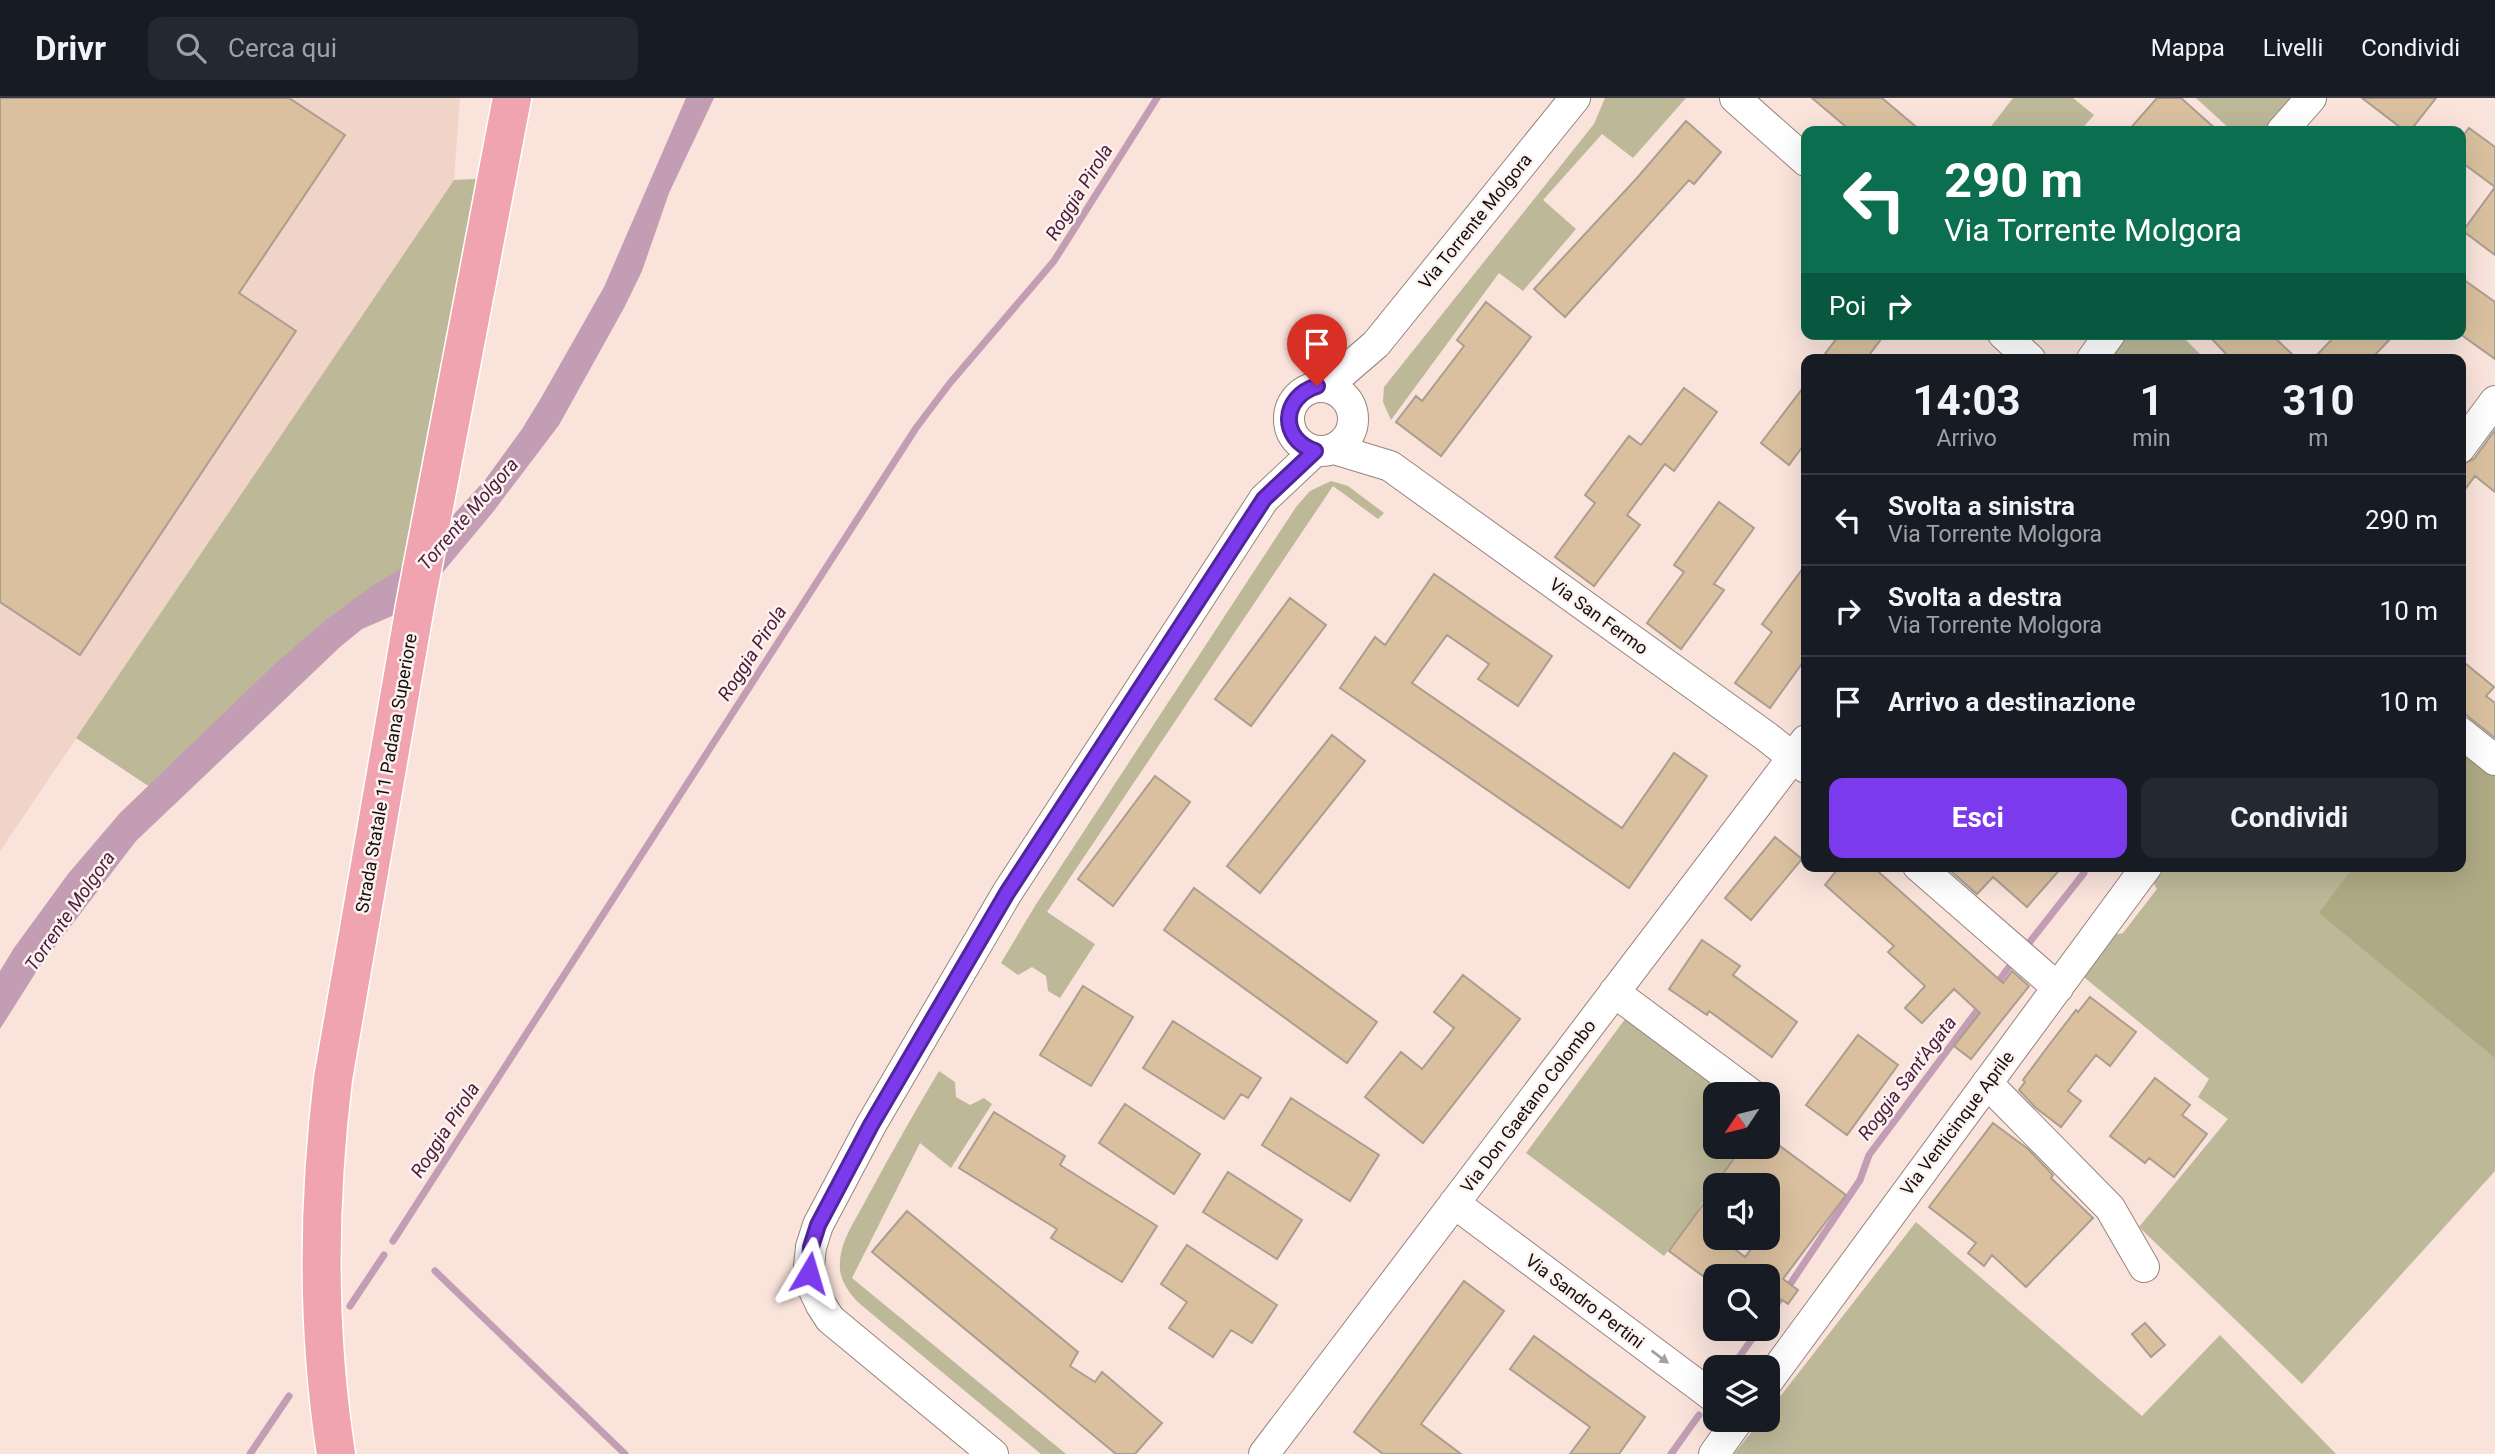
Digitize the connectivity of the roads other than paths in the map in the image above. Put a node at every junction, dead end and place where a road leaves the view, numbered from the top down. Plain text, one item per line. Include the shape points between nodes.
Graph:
1 (512, 98) edge
2 (1575, 98) edge
3 (1735, 98) edge
4 (2311, 98) edge
5 (2287, 126) edge
6 (1801, 157) edge
7 (2009, 340) edge
8 (1376, 344) junction
9 (2025, 354) edge
10 (1326, 387) junction
11 (2495, 401) edge
12 (1352, 412) junction
13 (1289, 423) junction
14 (2466, 440) edge
15 (1325, 450) junction
16 (1390, 466) junction
17 (1264, 499) junction
18 (2466, 737) edge
19 (1801, 754) edge
20 (1801, 756) edge
21 (2495, 760) edge
22 (1925, 872) edge
23 (2143, 872) edge
24 (2058, 988) junction
25 (1614, 992) junction
26 (1735, 1082) edge
27 (1987, 1083) junction
28 (1454, 1203) junction
29 (2144, 1267) dead end
30 (1780, 1365) edge
31 (1703, 1389) edge
32 (1730, 1432) edge
33 (336, 1454) edge
34 (993, 1454) edge
35 (1264, 1454) edge
36 (1714, 1454) edge

1 - 33 main road, Strada Statale 11 Padana Superiore via 339,1035 327,1128 323,1220 327,1362
2 - 8 street, Via Torrente Molgora
3 - 6 street
4 - 5 street
7 - 9 street
8 - 10 street, Via Torrente Molgora
8 - 12 street, Via Torrente Molgora
10 - 12 street via 1346,397
10 - 13 street, Via Torrente Molgora via 1307,389 1298,396
11 - 14 street
12 - 15 street, Via Torrente Molgora via 1347,439
12 - 16 street
13 - 15 street via 1296,439 1307,448
13 - 17 street
15 - 16 street
15 - 17 street, Via Torrente Molgora
16 - 19 street, Via San Fermo
17 - 34 street via 1007,893 871,1125 813,1241 809,1273 831,1319
18 - 21 street
20 - 25 street, Via Don Gaetano Colombo
22 - 24 street
23 - 24 street, Via Venticinque Aprile
24 - 27 street, Via Venticinque Aprile
25 - 26 street
25 - 28 street, Via Don Gaetano Colombo
27 - 29 street via 2110,1208
27 - 30 street, Via Venticinque Aprile
28 -> 31 street, Via Sandro Pertini
28 - 35 street, Via Don Gaetano Colombo
32 - 36 street

